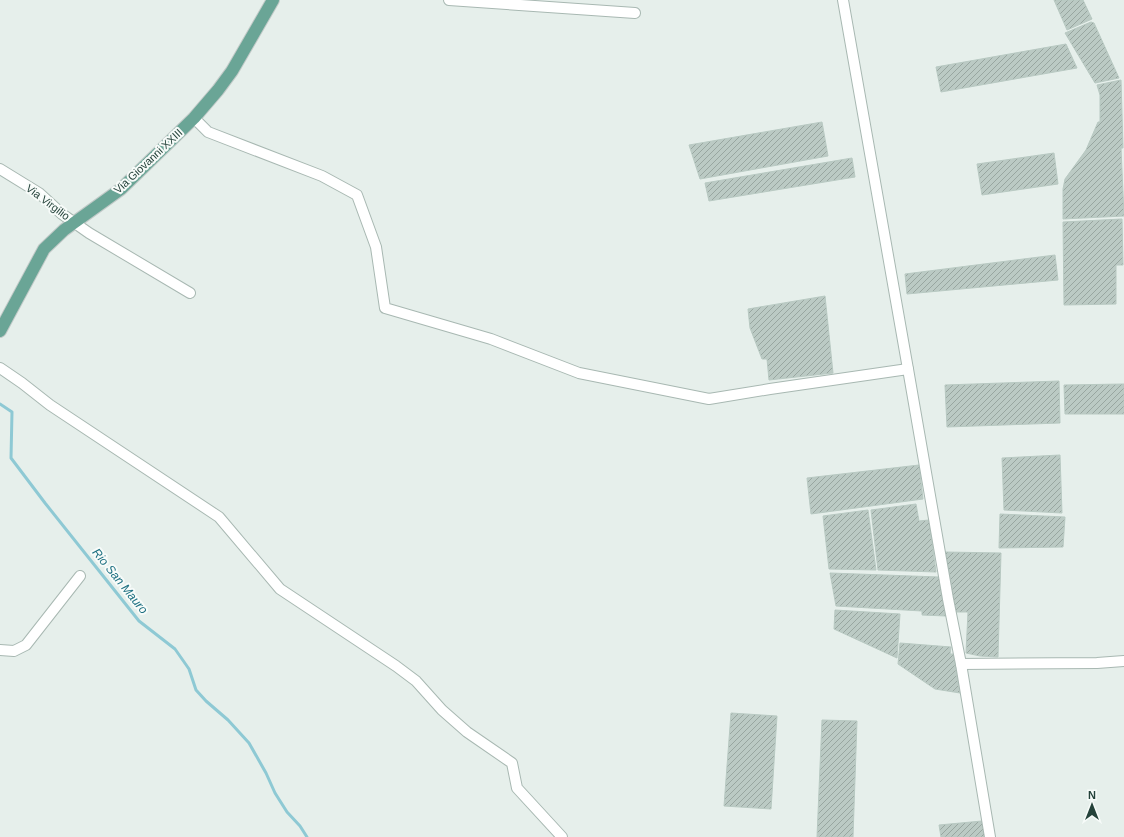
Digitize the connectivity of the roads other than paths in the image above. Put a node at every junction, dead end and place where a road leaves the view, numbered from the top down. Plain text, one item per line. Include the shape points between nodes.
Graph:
1 (274, 0) edge
2 (449, 0) edge
3 (843, 0) edge
4 (635, 13) dead end
5 (194, 118) junction
6 (0, 169) edge
7 (75, 222) junction
8 (190, 293) dead end
9 (0, 331) edge
10 (0, 368) edge
11 (908, 369) junction
12 (80, 576) dead end
13 (0, 650) edge
14 (1124, 661) edge
15 (962, 664) junction
16 (562, 837) edge
17 (990, 837) edge

1 - 5 main road, Via Giovanni XXIII via 232,71
2 - 4 street
3 - 11 street
5 - 7 main road, Via Giovanni XXIII via 121,189
5 - 11 street via 208,132 322,176 357,195 376,247 385,308 491,339 579,373 710,399
6 - 7 street, Via Virgilio via 39,193
7 - 8 street, Via Virgilio
7 - 9 main road, Via Giovanni XXIII via 44,249
10 - 16 street via 50,405 219,517 280,589 416,681 442,710 467,732 512,763 517,788
11 - 15 street via 948,599
12 - 13 street via 26,645 14,651
14 - 15 street
15 - 17 street

